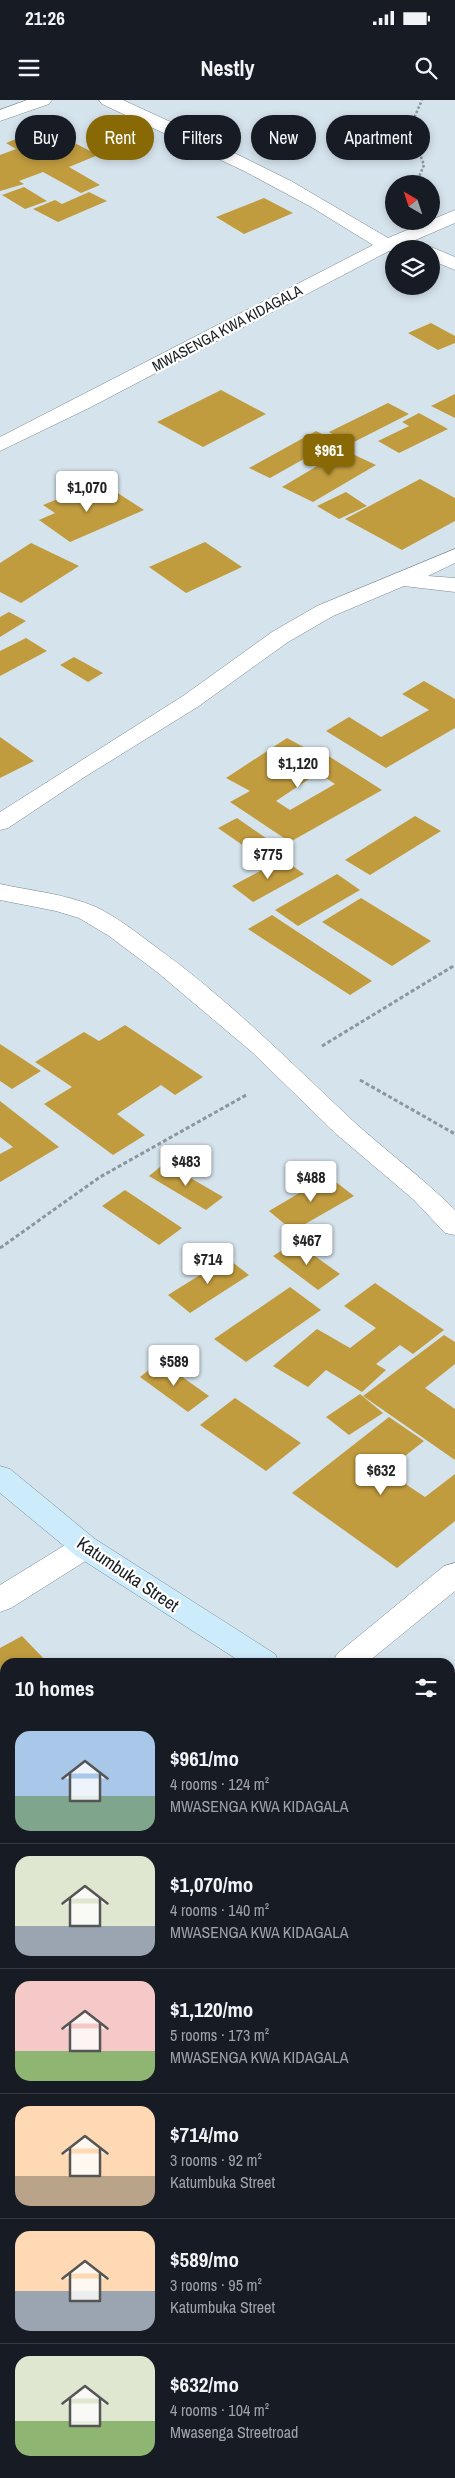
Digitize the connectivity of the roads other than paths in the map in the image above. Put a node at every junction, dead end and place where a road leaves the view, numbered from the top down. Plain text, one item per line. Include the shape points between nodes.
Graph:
1 (43, 100) edge
2 (108, 100) edge
3 (0, 116) edge
4 (455, 216) edge
5 (398, 240) edge
6 (385, 244) edge
7 (385, 246) edge
8 (440, 257) edge
9 (455, 264) edge
10 (0, 445) edge
11 (455, 555) edge
12 (403, 580) junction
13 (455, 585) edge
14 (0, 824) edge
15 (0, 892) edge
16 (455, 1226) edge
17 (0, 1477) edge
18 (85, 1547) junction
19 (455, 1574) edge
20 (0, 1600) edge
21 (258, 1658) edge
22 (353, 1658) edge

1 - 3 street
2 - 6 street via 190,136 298,192
4 - 5 street, MWASENGA KWA KIDAGALA
7 - 10 street, MWASENGA KWA KIDAGALA
8 - 9 street
11 - 12 street
12 - 13 street
12 - 14 street via 325,610 280,637 191,701
15 - 16 street via 61,904 88,914 166,966 262,1048
17 - 18 main road, Katumbuka Street
18 - 20 street
18 - 21 main road, Katumbuka Street
19 - 22 street

